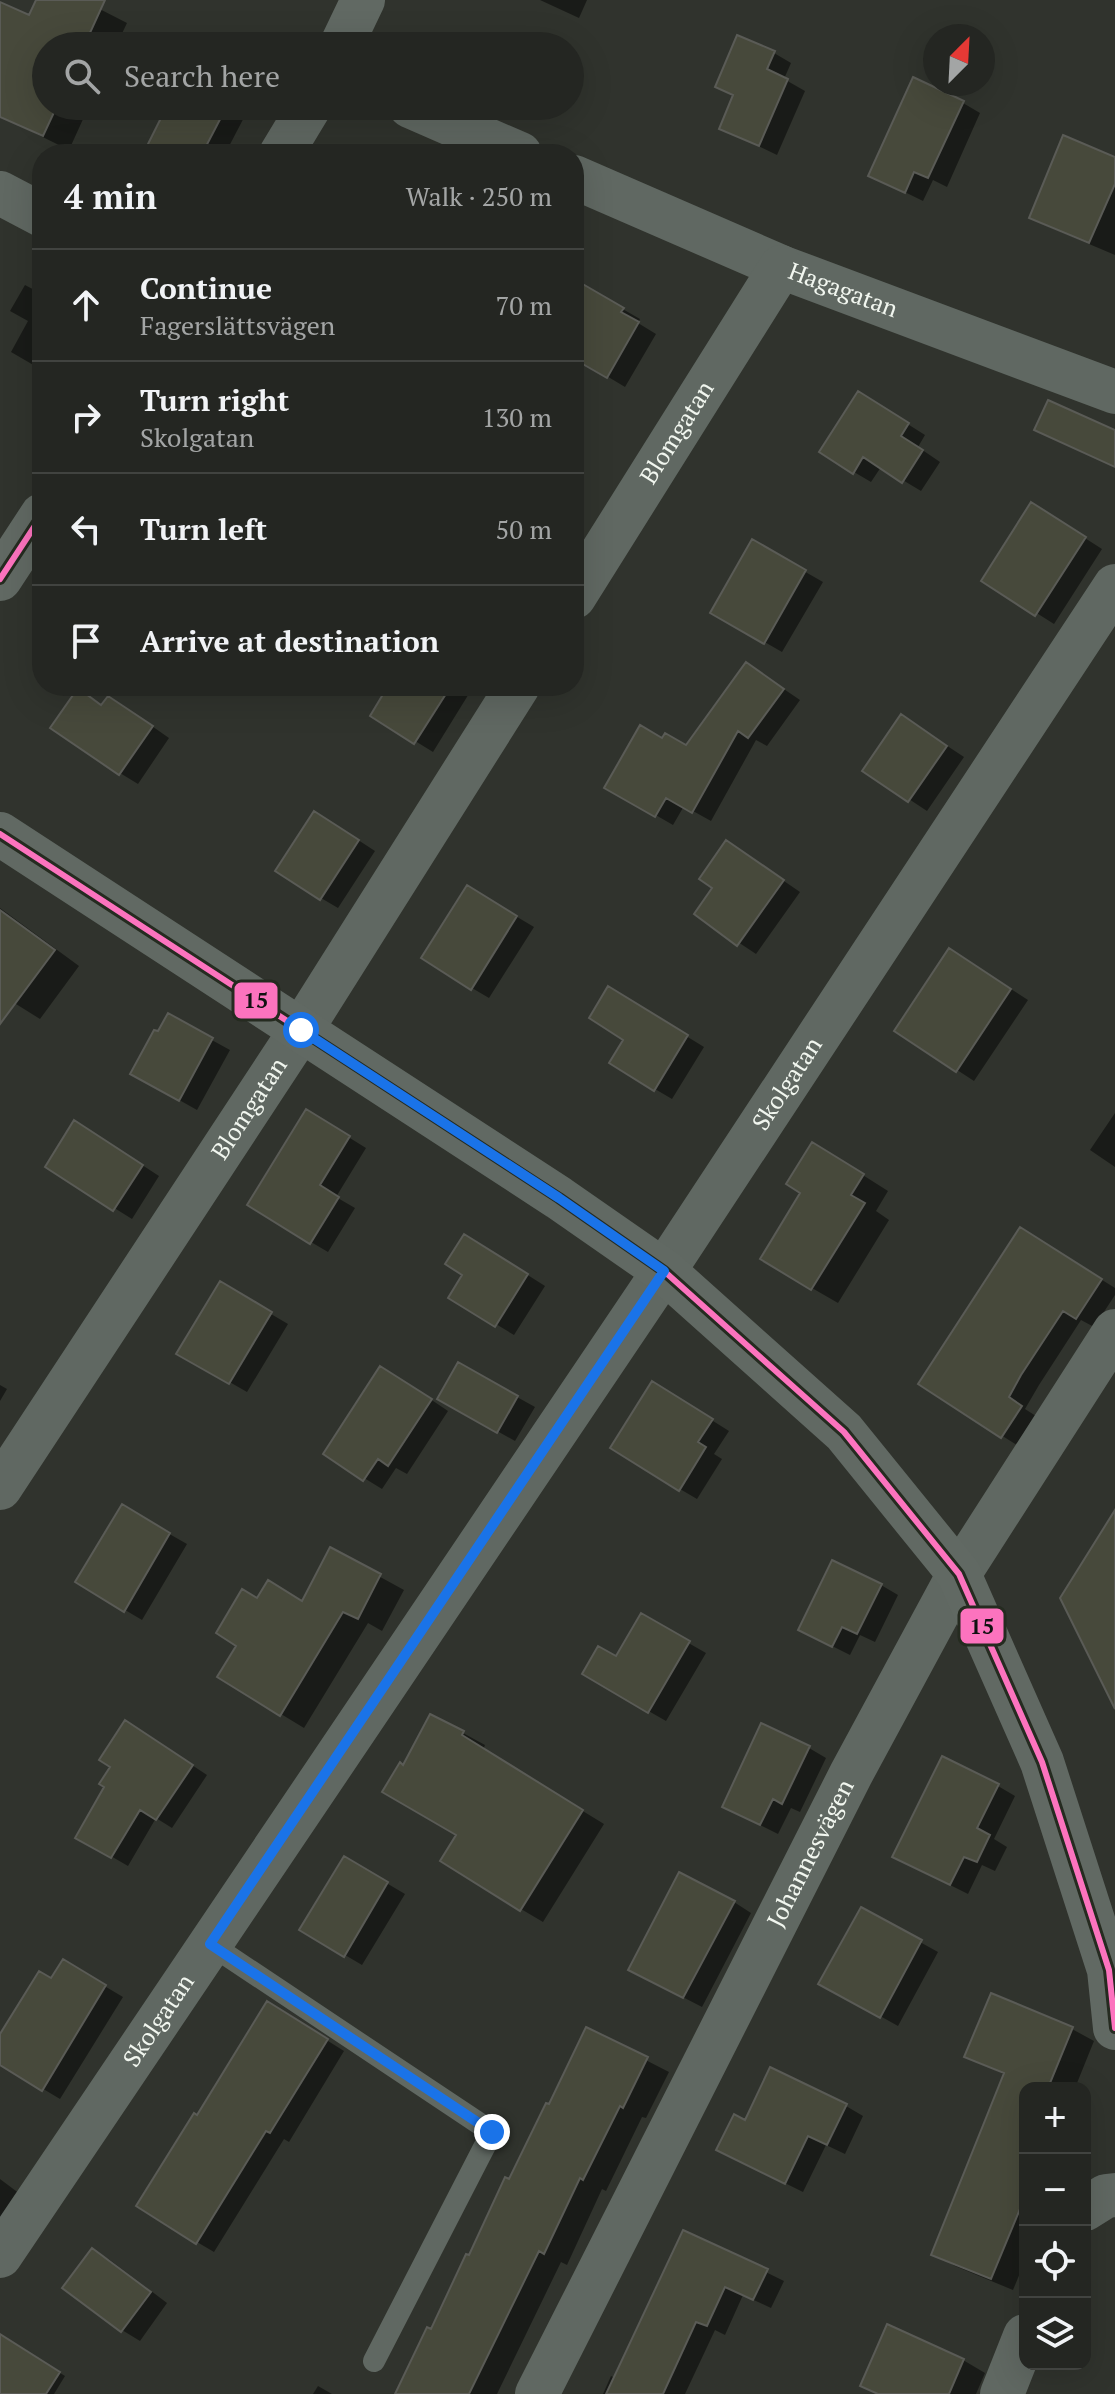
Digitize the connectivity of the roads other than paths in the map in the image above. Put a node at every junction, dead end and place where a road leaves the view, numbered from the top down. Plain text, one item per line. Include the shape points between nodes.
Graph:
1 (363, 0) edge
2 (348, 32) edge
3 (302, 120) edge
4 (442, 120) edge
5 (287, 144) edge
6 (497, 144) edge
7 (584, 181) edge
8 (0, 193) edge
9 (32, 210) edge
10 (781, 267) junction
11 (1115, 392) edge
12 (32, 530) edge
13 (0, 579) edge
14 (584, 581) edge
15 (1115, 586) edge
16 (512, 696) edge
17 (0, 834) edge
18 (301, 1030) junction
19 (664, 1271) junction
20 (1115, 1331) edge
21 (0, 1488) edge
22 (959, 1574) junction
23 (210, 1944) junction
24 (1115, 2028) edge
25 (1115, 2195) edge
26 (1091, 2205) edge
27 (0, 2256) edge
28 (1019, 2351) edge
29 (374, 2361) dead end
30 (537, 2394) edge
31 (1002, 2394) edge

1 - 2 street
3 - 5 street
4 - 6 street
7 - 10 street, Hagagatan
8 - 9 street
10 - 11 street, Hagagatan
10 - 14 street, Blomgatan
12 - 13 street
15 - 19 street, Skolgatan
16 - 18 street, Blomgatan
17 - 18 street
18 - 19 street
18 - 21 street, Blomgatan
19 - 22 street via 844,1432
19 - 23 street, Skolgatan
20 - 22 street, Johannesvägen
22 - 24 street via 1042,1762 1109,1970
22 - 30 street, Johannesvägen via 851,1774
23 - 27 street, Skolgatan
23 - 29 lane via 492,2132
25 - 26 street
28 - 31 street

